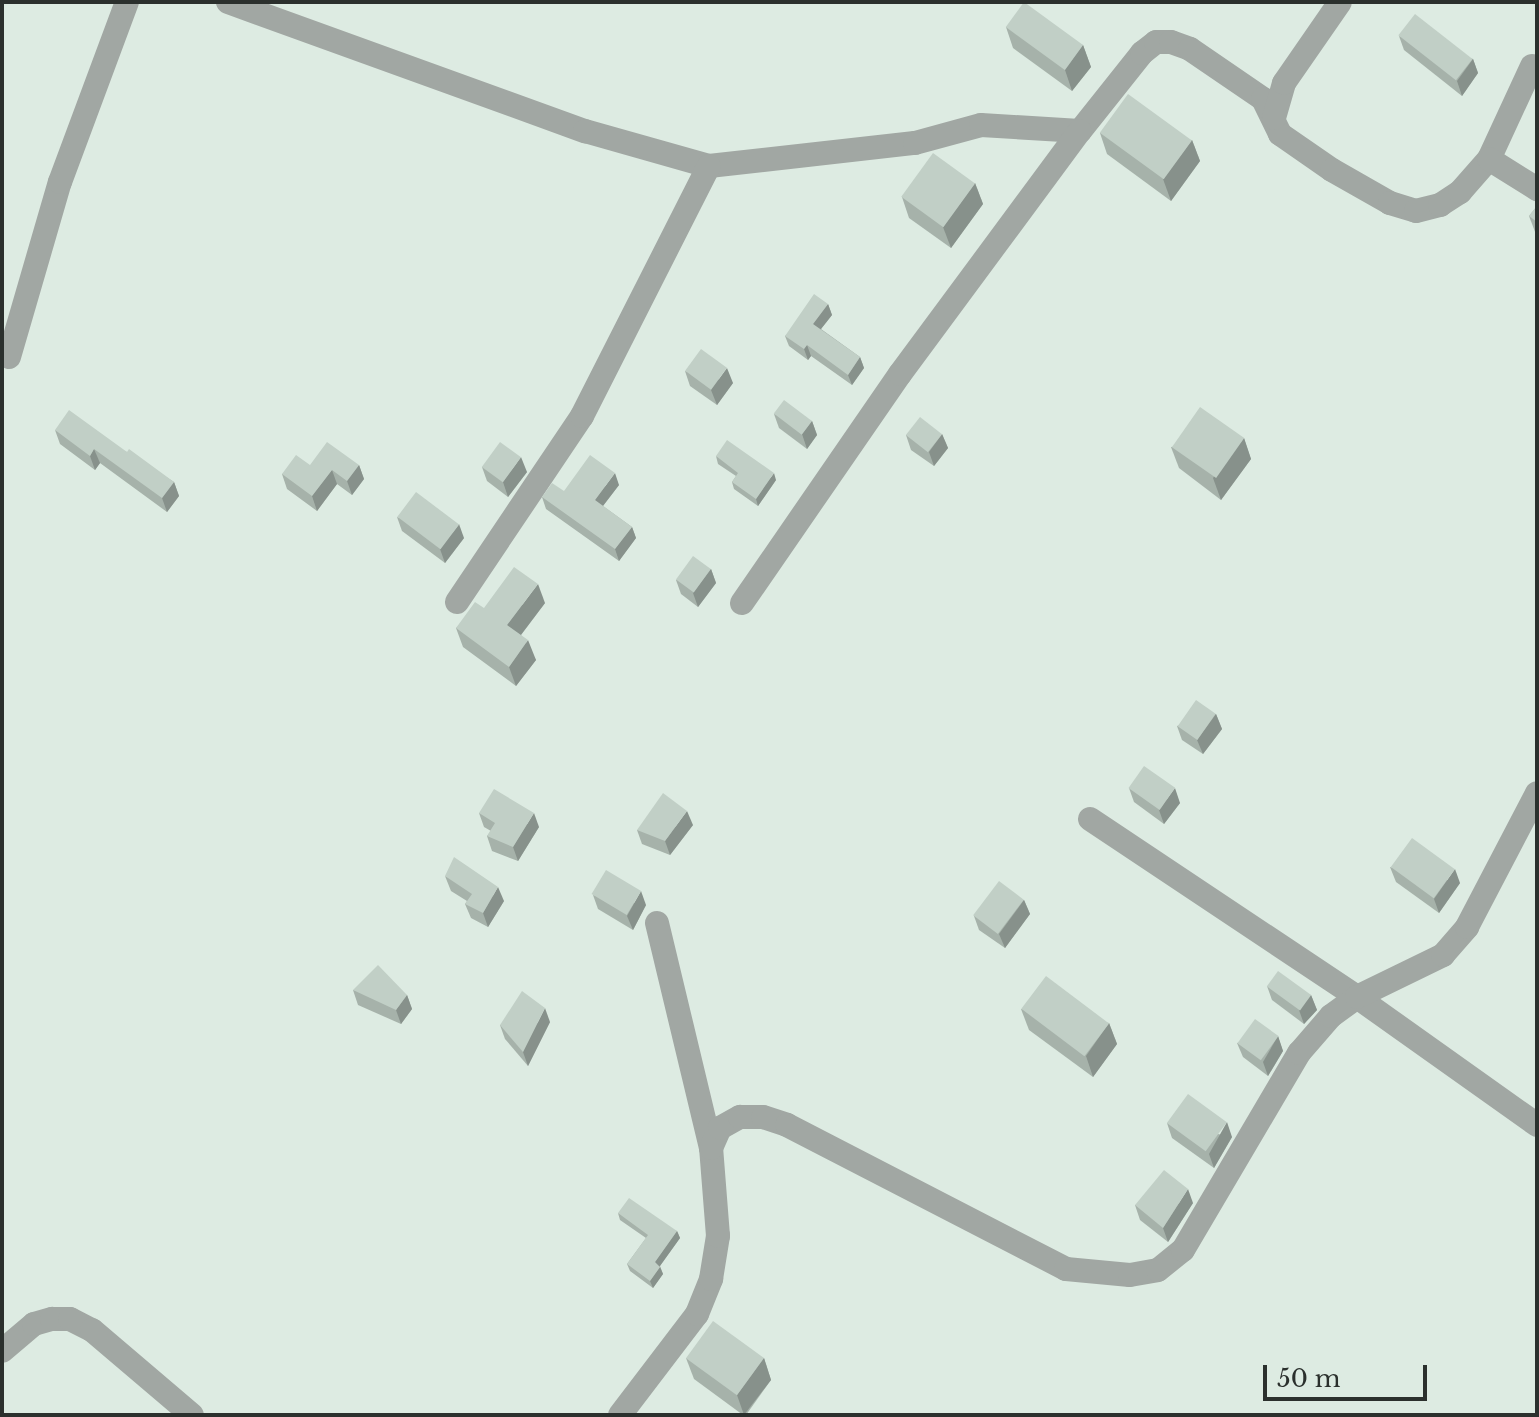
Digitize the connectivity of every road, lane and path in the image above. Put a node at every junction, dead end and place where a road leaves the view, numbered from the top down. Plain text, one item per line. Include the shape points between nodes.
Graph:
1 (127, 2) edge
2 (228, 2) edge
3 (1340, 2) edge
4 (1532, 66) dead end
5 (1274, 118) junction
6 (1080, 131) junction
7 (1489, 159) junction
8 (709, 166) junction
9 (1537, 189) edge
10 (9, 357) dead end
11 (457, 602) dead end
12 (742, 603) dead end
13 (1537, 793) edge
14 (1090, 819) dead end
15 (657, 923) dead end
16 (1357, 997) junction
17 (1537, 1125) edge
18 (711, 1148) junction
19 (2, 1351) edge
20 (192, 1415) edge
21 (620, 1415) edge

1 - 10 street via 60,182
2 - 8 street via 585,131
3 - 5 street via 1284,83
4 - 7 street
5 - 6 street via 1263,99 1190,49 1156,42
5 - 7 street via 1280,134 1332,170 1390,203 1416,211 1440,205 1460,192
6 - 8 street via 981,125 915,143
6 - 12 street via 900,374
7 - 9 street
8 - 11 street via 582,416
13 - 16 street via 1467,927 1443,955
14 - 16 street
15 - 18 street
16 - 17 street
16 - 18 street via 1331,1016 1299,1053 1183,1250 1158,1270 1130,1275 1066,1269 763,1117 740,1117 720,1128
18 - 21 street via 718,1236 711,1279 697,1314
19 - 20 street via 34,1324 70,1319 92,1330

